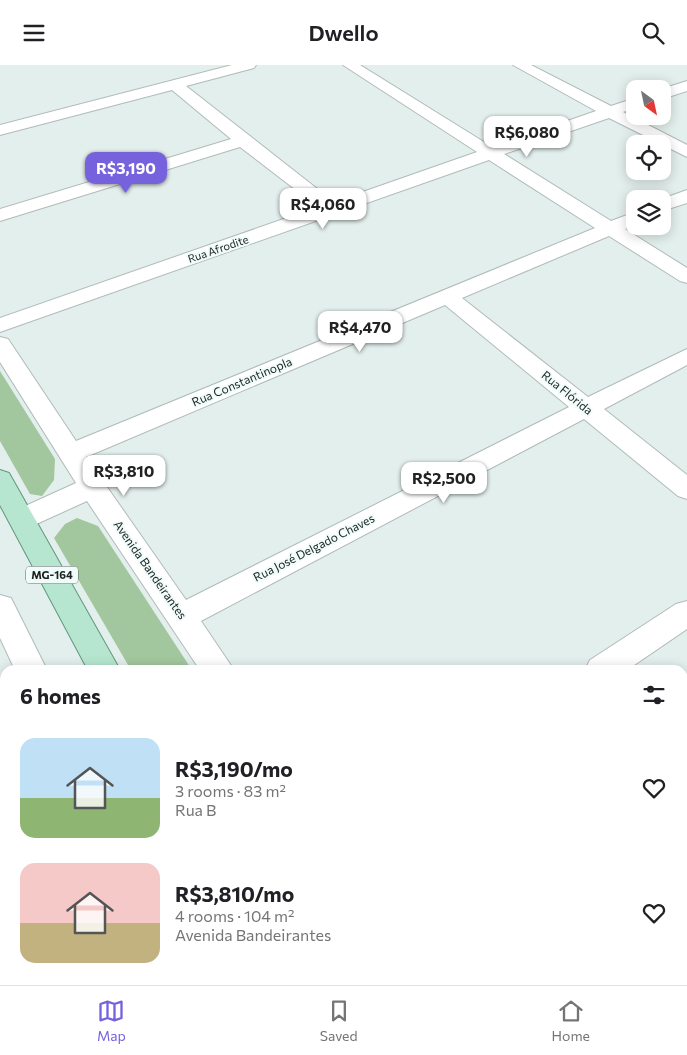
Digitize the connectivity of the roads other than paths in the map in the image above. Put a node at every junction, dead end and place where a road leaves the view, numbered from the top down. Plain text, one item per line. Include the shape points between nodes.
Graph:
1 (249, 65) edge
2 (350, 65) edge
3 (520, 65) edge
4 (174, 85) junction
5 (687, 86) edge
6 (671, 91) edge
7 (626, 106) edge
8 (611, 111) junction
9 (0, 130) edge
10 (243, 141) junction
11 (687, 152) edge
12 (490, 154) junction
13 (687, 196) edge
14 (671, 202) edge
15 (332, 209) junction
16 (0, 215) edge
17 (626, 222) edge
18 (609, 229) junction
19 (687, 277) edge
20 (447, 296) junction
21 (0, 325) edge
22 (0, 344) edge
23 (687, 356) edge
24 (585, 407) junction
25 (71, 453) junction
26 (0, 480) edge
27 (93, 487) junction
28 (687, 489) edge
29 (22, 519) junction
30 (0, 607) edge
31 (687, 613) edge
32 (182, 616) junction
33 (29, 665) edge
34 (101, 665) edge
35 (215, 665) edge
36 (609, 665) edge

1 - 4 street
2 - 12 street
3 - 8 street
4 - 9 street
4 - 10 street
5 - 6 street
7 - 8 street, Rua Afrodite
8 - 11 street
8 - 12 street, Rua Afrodite
10 - 15 street
10 - 16 street
12 - 15 street, Rua Afrodite
12 - 18 street
13 - 14 street
15 - 21 street, Rua Afrodite
17 - 18 street, Rua Constantinopla
18 - 19 street
18 - 20 street, Rua Constantinopla
20 - 24 street, Rua Flórida
20 - 25 street, Rua Constantinopla
22 - 25 street, Avenida Bandeirantes
23 - 24 street, Rua José Delgado Chaves
24 - 28 street, Rua Flórida
24 - 32 street, Rua José Delgado Chaves
25 - 27 street, Avenida Bandeirantes
26 - 29 main road, MG-164
27 - 29 street
27 - 32 street, Avenida Bandeirantes
29 - 34 main road, MG-164
30 - 33 street
31 - 36 street
32 - 35 street, Avenida Bandeirantes

